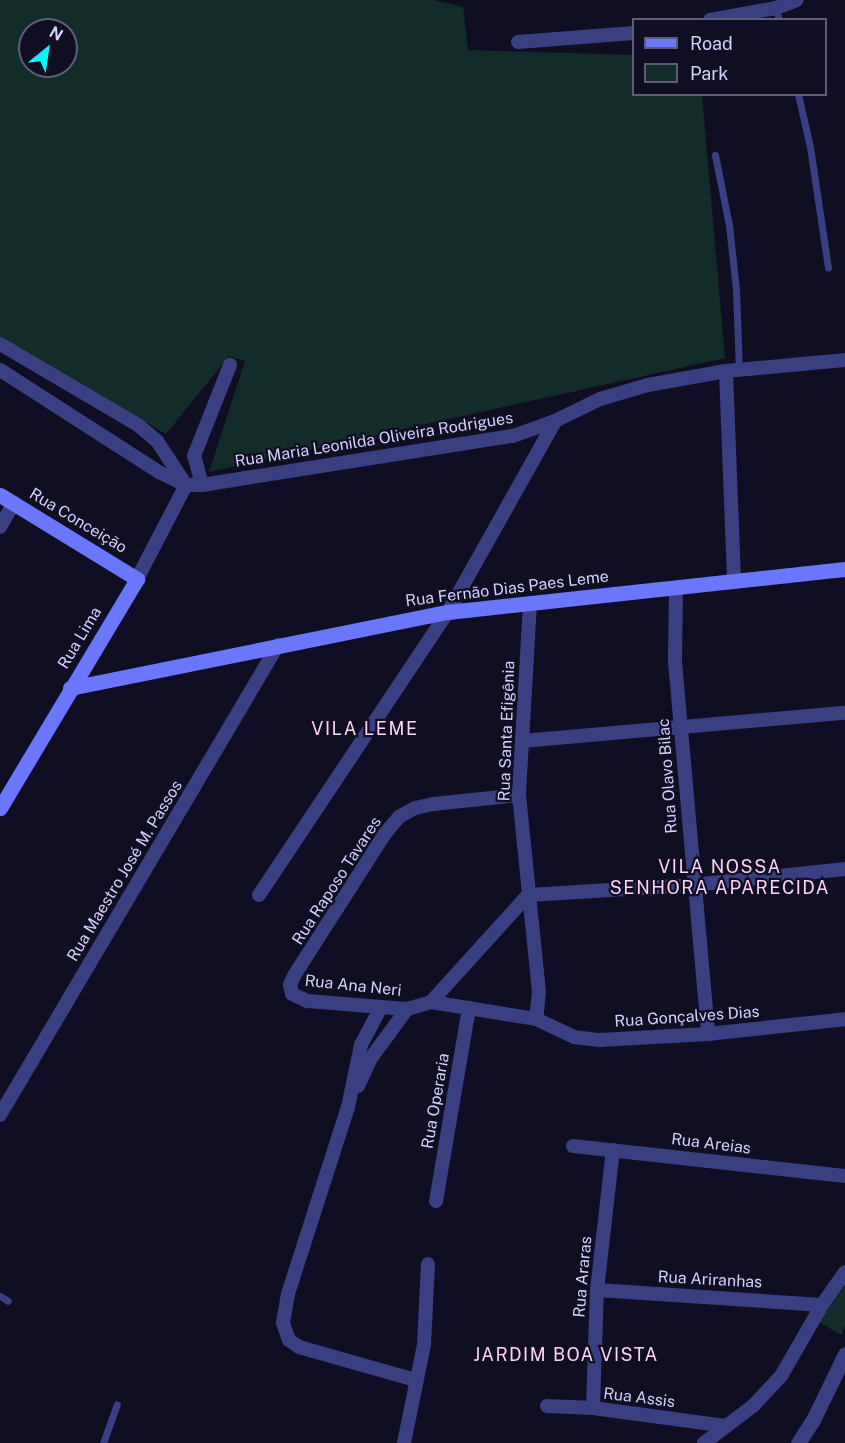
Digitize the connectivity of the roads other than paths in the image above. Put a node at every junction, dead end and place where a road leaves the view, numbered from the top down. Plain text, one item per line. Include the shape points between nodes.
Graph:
1 (797, 0) edge
2 (778, 14) edge
3 (733, 18) edge
4 (632, 33) edge
5 (518, 42) dead end
6 (798, 96) edge
7 (715, 155) dead end
8 (828, 268) dead end
9 (0, 344) edge
10 (845, 360) edge
11 (230, 365) dead end
12 (0, 370) edge
13 (733, 370) junction
14 (555, 421) junction
15 (186, 485) junction
16 (202, 485) junction
17 (0, 495) edge
18 (14, 503) junction
19 (0, 526) edge
20 (845, 569) edge
21 (137, 579) junction
22 (734, 581) junction
23 (675, 588) junction
24 (530, 603) junction
25 (448, 612) junction
26 (278, 645) junction
27 (70, 688) junction
28 (845, 713) edge
29 (681, 726) junction
30 (522, 741) junction
31 (519, 795) junction
32 (0, 808) edge
33 (845, 869) edge
34 (693, 885) junction
35 (259, 895) dead end
36 (528, 895) junction
37 (294, 976) joint
38 (431, 1002) junction
39 (381, 1007) junction
40 (469, 1008) junction
41 (407, 1009) junction
42 (536, 1019) junction
43 (845, 1019) edge
44 (708, 1034) junction
45 (348, 1107) junction
46 (0, 1115) edge
47 (573, 1146) dead end
48 (613, 1150) junction
49 (845, 1176) edge
50 (436, 1201) dead end
51 (429, 1264) dead end
52 (845, 1272) edge
53 (597, 1290) junction
54 (0, 1296) edge
55 (8, 1301) dead end
56 (822, 1305) junction
57 (845, 1354) edge
58 (416, 1380) junction
59 (117, 1404) dead end
60 (547, 1407) dead end
61 (593, 1408) junction
62 (727, 1426) junction
63 (103, 1443) edge
64 (404, 1443) edge
65 (704, 1443) edge
66 (798, 1443) edge

1 - 2 street
2 - 3 street
4 - 5 street
6 - 8 lane
7 - 13 lane via 736,289
9 - 15 street via 138,425 157,441
10 - 13 street, Rua Maria Leonilda Oliveira Rodrigues
11 - 16 street via 194,456
12 - 15 street via 159,472
13 - 14 street, Rua Maria Leonilda Oliveira Rodrigues via 600,399
13 - 22 street
14 - 16 street, Rua Maria Leonilda Oliveira Rodrigues via 513,436
14 - 25 street
15 - 16 street, Rua Maria Leonilda Oliveira Rodrigues
15 - 21 street, Rua Lima
17 - 18 main road, Rua Conceição
18 - 19 street
18 - 21 main road, Rua Conceição
20 - 22 main road, Rua Fernão Dias Paes Leme
21 - 27 main road, Rua Lima
22 - 23 main road, Rua Fernão Dias Paes Leme
23 - 24 main road, Rua Fernão Dias Paes Leme
23 - 29 street, Rua Olavo Bilac via 675,662
24 - 25 main road, Rua Fernão Dias Paes Leme
24 - 30 street, Rua Santa Efigênia
25 - 26 main road, Rua Fernão Dias Paes Leme
25 - 35 street
26 - 27 main road, Rua Fernão Dias Paes Leme
26 - 46 street, Rua Maestro José M. Passos
27 - 32 main road, Rua Lima
28 - 29 street
29 - 30 street
29 - 34 street, Rua Olavo Bilac
30 - 31 street, Rua Santa Efigênia
31 - 36 street, Rua Santa Efigênia
31 - 37 street, Rua Raposo Tavares via 433,804 399,817
33 - 34 street
34 - 36 street
34 - 44 street, Rua Olavo Bilac
36 - 38 street
36 - 42 street, Rua Santa Efigênia via 539,992
37 - 39 street, Rua Ana Neri via 290,985 298,999
38 - 40 street, Rua Ana Neri
38 - 41 street, Rua Ana Neri
39 - 41 street, Rua Ana Neri
39 - 45 street via 361,1045
40 - 42 street, Rua Ana Neri
40 - 50 street, Rua Operaria
41 - 45 street via 371,1058
42 - 44 street, Rua Gonçalves Dias via 574,1037 600,1040
43 - 44 street, Rua Gonçalves Dias
45 - 58 street via 288,1294 283,1323 289,1340 299,1347
47 - 48 street, Rua Areias
48 - 49 street, Rua Areias
48 - 53 street, Rua Araras
51 - 58 street via 424,1345
52 - 56 street
53 - 56 street, Rua Ariranhas
53 - 61 street, Rua Araras
54 - 55 lane
56 - 62 street via 781,1376
57 - 66 street
58 - 64 street
59 - 63 lane
60 - 61 street, Rua Assis
61 - 62 street, Rua Assis
62 - 65 street

